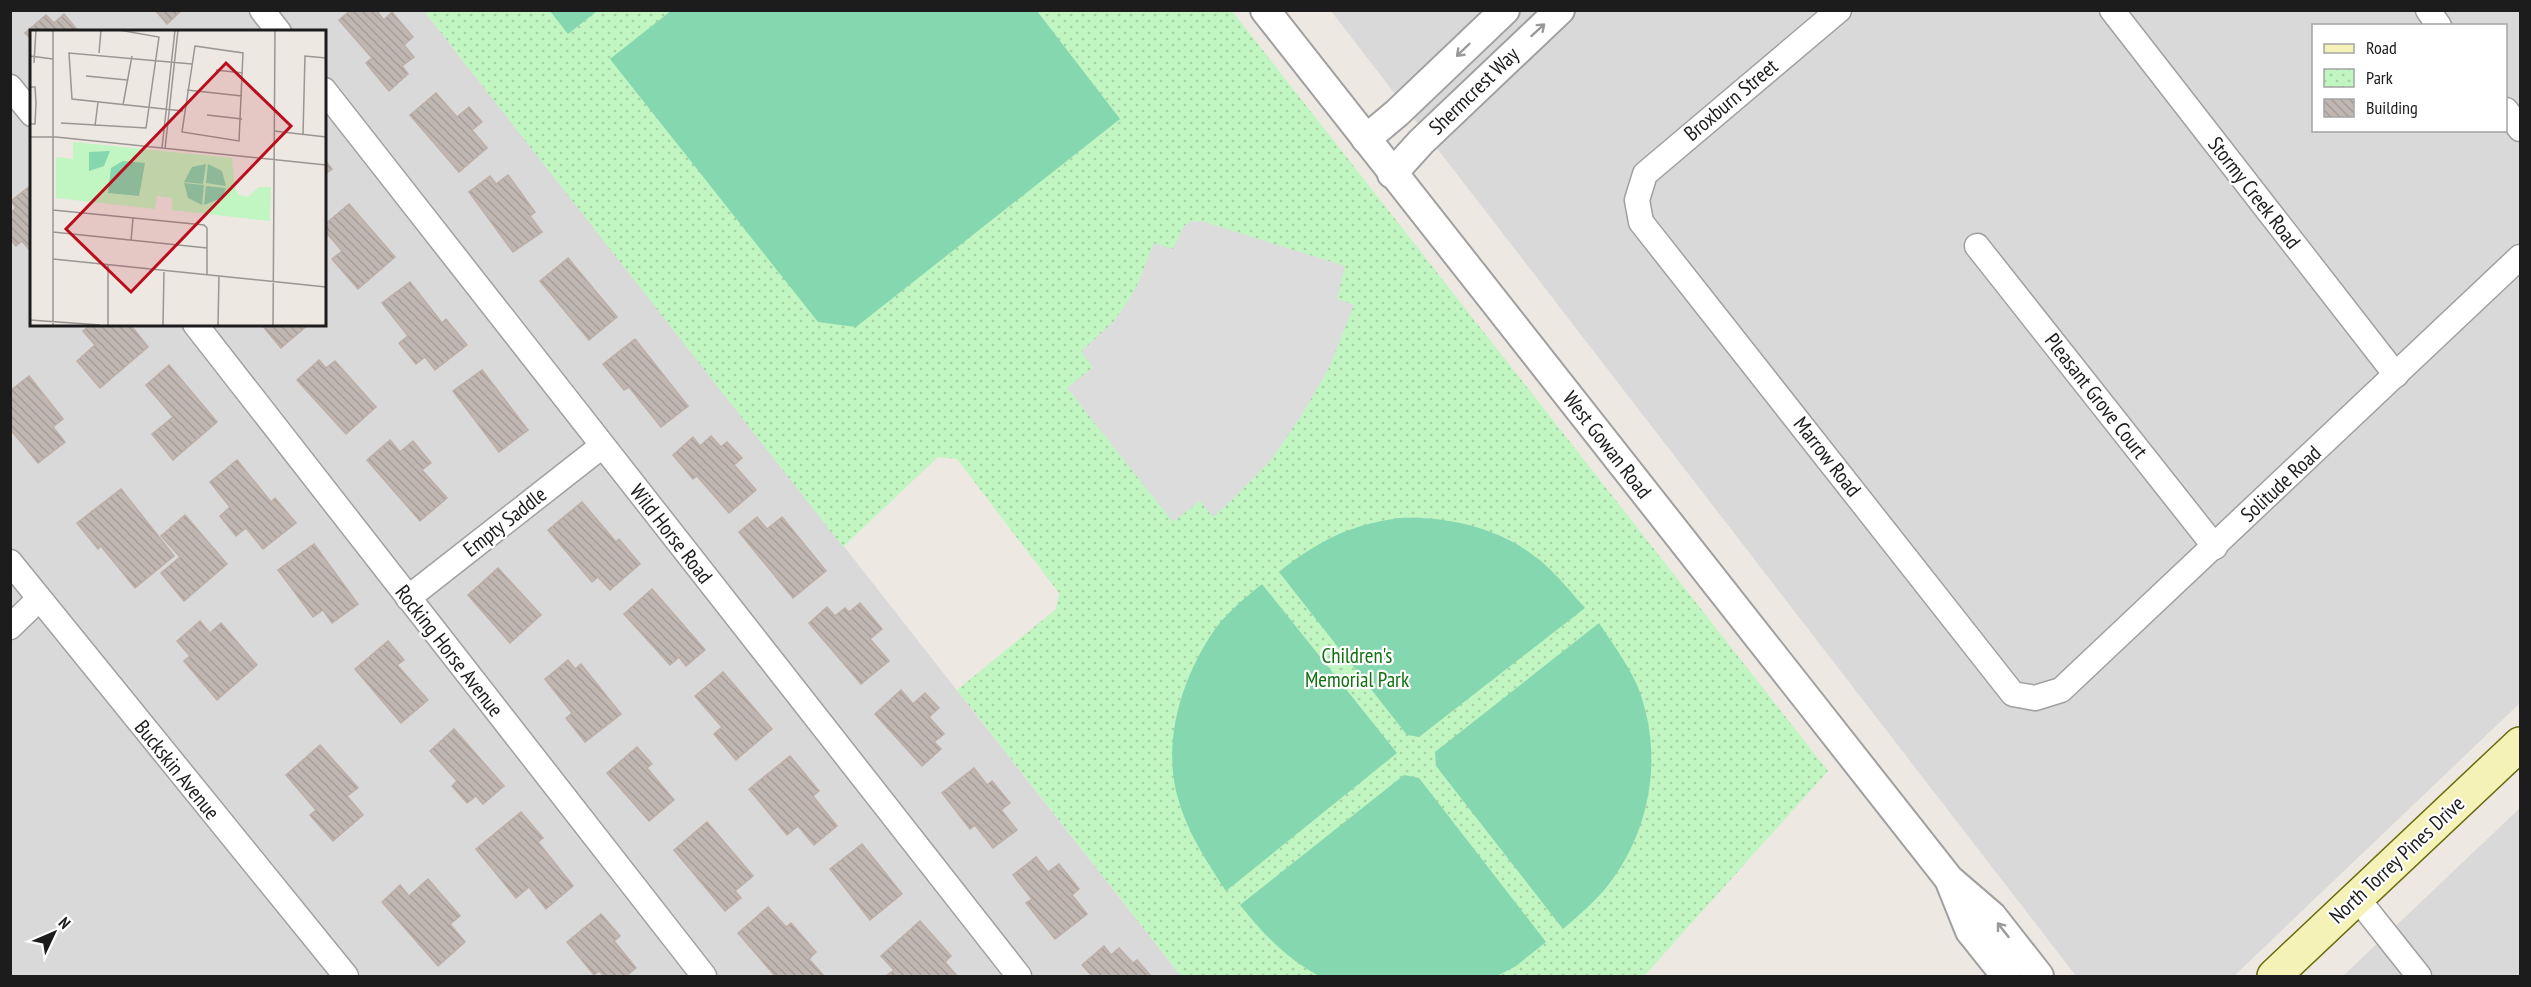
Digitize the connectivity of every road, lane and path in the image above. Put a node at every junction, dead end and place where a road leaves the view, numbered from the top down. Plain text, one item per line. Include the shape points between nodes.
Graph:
1 (262, 10) edge
2 (1265, 10) edge
3 (1506, 10) edge
4 (1560, 10) edge
5 (2112, 10) edge
6 (2428, 10) edge
7 (1824, 15) edge
8 (2438, 24) edge
9 (277, 30) edge
10 (10, 87) edge
11 (326, 93) edge
12 (30, 112) edge
13 (2507, 113) edge
14 (2520, 129) edge
15 (1366, 139) junction
16 (1392, 174) junction
17 (1637, 200) joint
18 (1977, 246) dead end
19 (2520, 257) edge
20 (197, 326) edge
21 (2397, 375) junction
22 (602, 446) junction
23 (2214, 547) junction
24 (10, 562) edge
25 (408, 598) junction
26 (39, 599) junction
27 (10, 627) edge
28 (2035, 698) joint
29 (2520, 744) edge
30 (1949, 879) junction
31 (2357, 898) junction
32 (346, 976) edge
33 (704, 976) edge
34 (1019, 976) edge
35 (2006, 976) edge
36 (2039, 976) edge
37 (2274, 976) edge
38 (2419, 976) edge

1 - 9 street
2 - 15 street, West Gowan Road
3 -> 15 street, Shermcrest Way
16 -> 4 street, Shermcrest Way
5 - 21 street, Stormy Creek Road
6 - 8 street
7 - 17 street, Broxburn Street via 1645,174
10 - 12 street
11 - 22 street, Wild Horse Road
13 - 14 street
15 - 16 street, West Gowan Road
16 - 30 street, West Gowan Road
17 - 28 street, Marrow Road via 1641,222 2013,694
18 - 23 street, Pleasant Grove Court
19 - 21 street, Solitude Road
20 - 25 street, Rocking Horse Avenue
21 - 23 street, Solitude Road
22 - 25 street, Empty Saddle
22 - 34 street, Wild Horse Road
23 - 28 street, Solitude Road via 2061,690
24 - 26 street, Buckskin Avenue
25 - 33 street, Rocking Horse Avenue
26 - 27 street
26 - 32 street, Buckskin Avenue
29 - 31 main road, North Torrey Pines Drive
30 - 35 street, West Gowan Road via 1970,931
36 -> 30 street, West Gowan Road via 1992,916
31 - 37 main road, North Torrey Pines Drive
31 - 38 street

